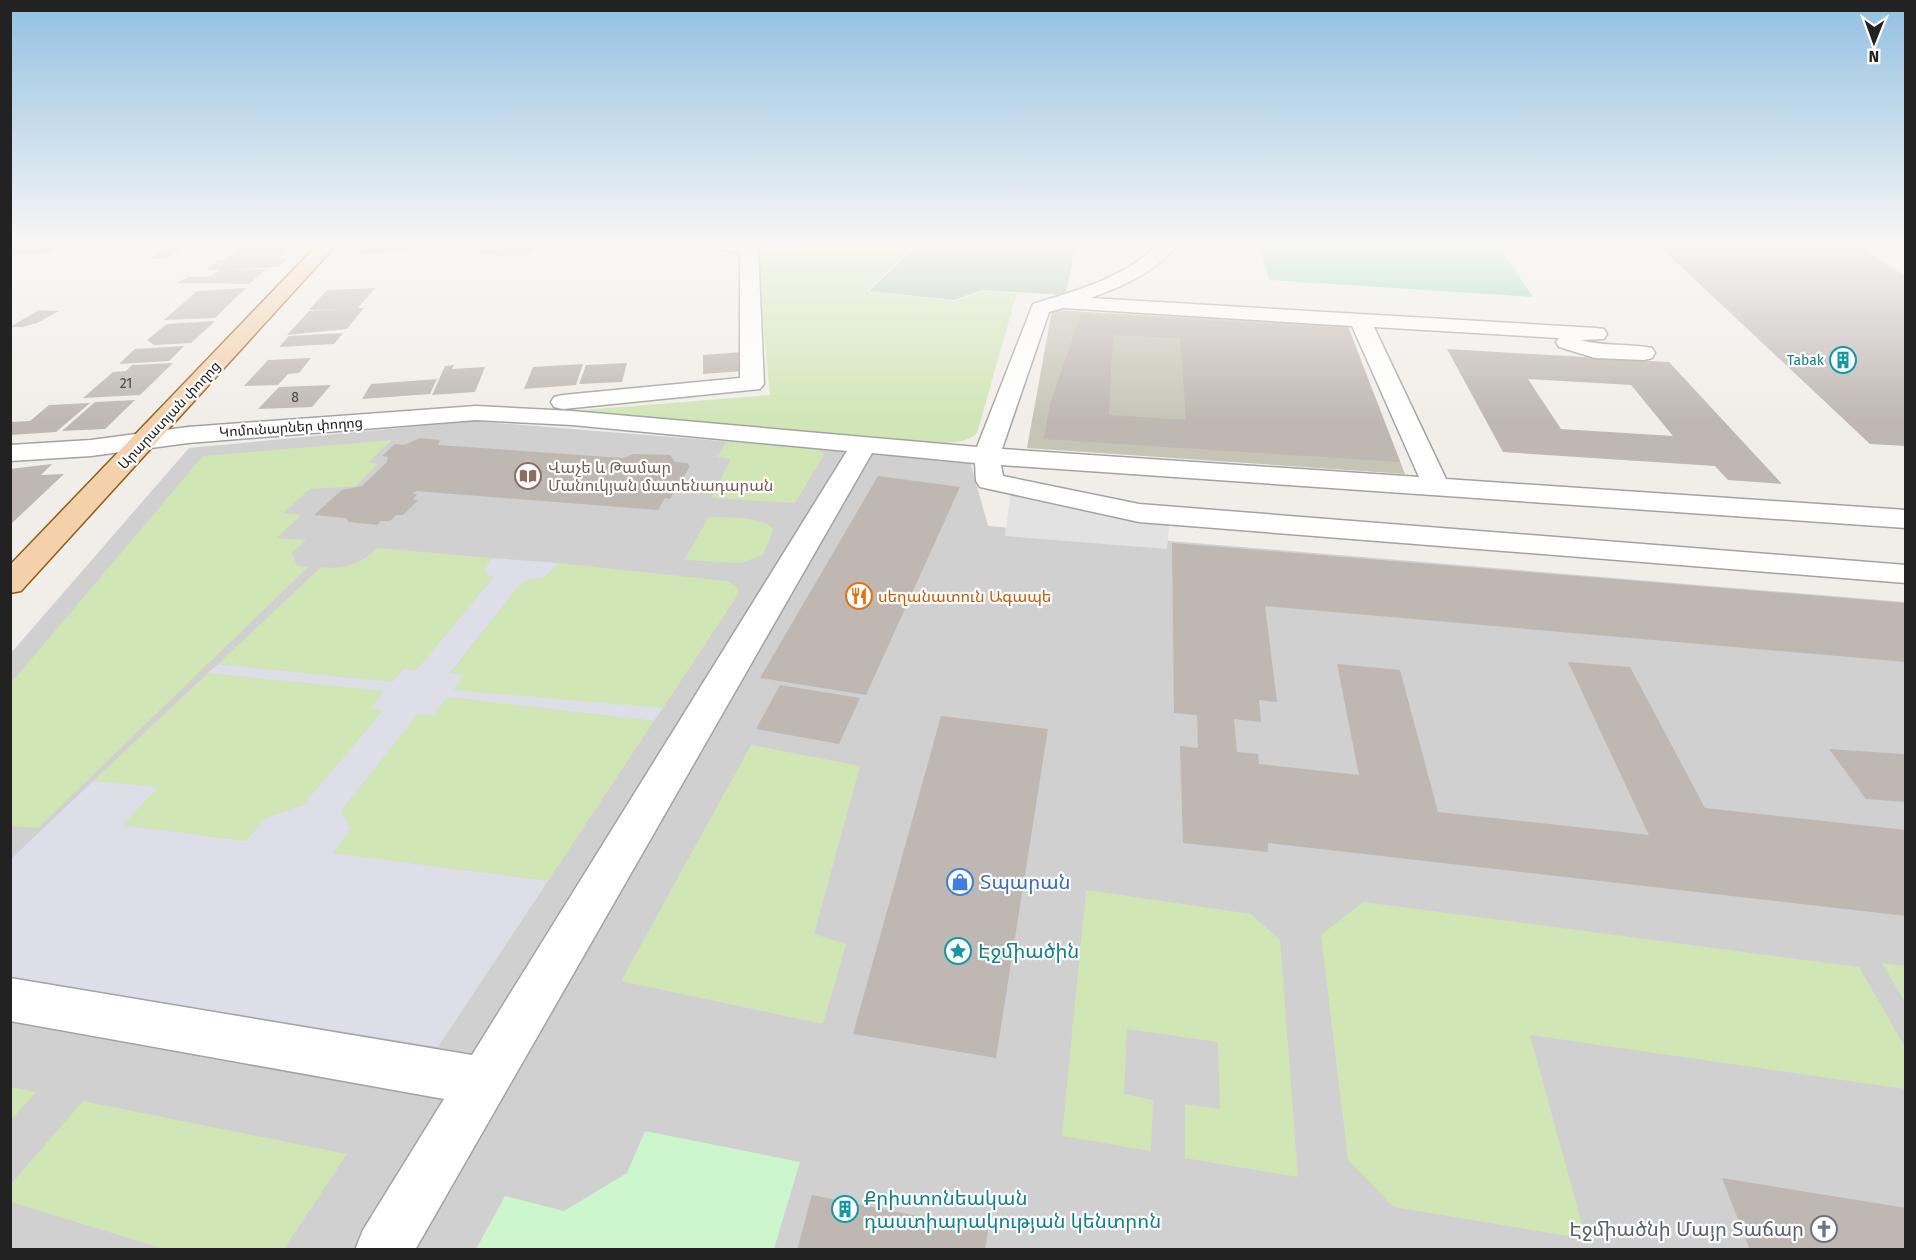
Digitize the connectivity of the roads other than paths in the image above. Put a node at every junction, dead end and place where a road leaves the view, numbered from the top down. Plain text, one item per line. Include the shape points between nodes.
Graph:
1 (273, 303) edge
2 (750, 303) edge
3 (1058, 303) joint
4 (1361, 322) junction
5 (1534, 331) junction
6 (1596, 334) dead end
7 (1644, 353) dead end
8 (477, 413) junction
9 (145, 441) junction
10 (864, 445) junction
11 (10, 453) edge
12 (987, 456) junction
13 (1436, 486) junction
14 (1905, 519) edge
15 (1905, 574) edge
16 (10, 584) edge
17 (10, 999) edge
18 (483, 1082) junction
19 (383, 1250) edge

1 - 9 main road, Արարատյան փողոց
2 - 8 street via 752,384
3 - 4 street
3 - 12 street via 1040,308
4 - 5 street
4 - 13 street
5 - 6 street
5 - 7 street via 1594,351
8 - 9 street, Կոմունարներ փողոց
8 - 10 street, Կոմունարներ փողոց
9 - 11 street, Կոմունարներ փողոց
9 - 16 main road, Արարատյան փողոց
10 - 12 street, Կոմունարներ փողոց
10 - 18 street
12 - 13 street, Կոմունարներ փողոց
12 - 15 street via 990,481 1138,513
13 - 14 street, Կոմունարներ փողոց
17 - 18 street
18 - 19 street

